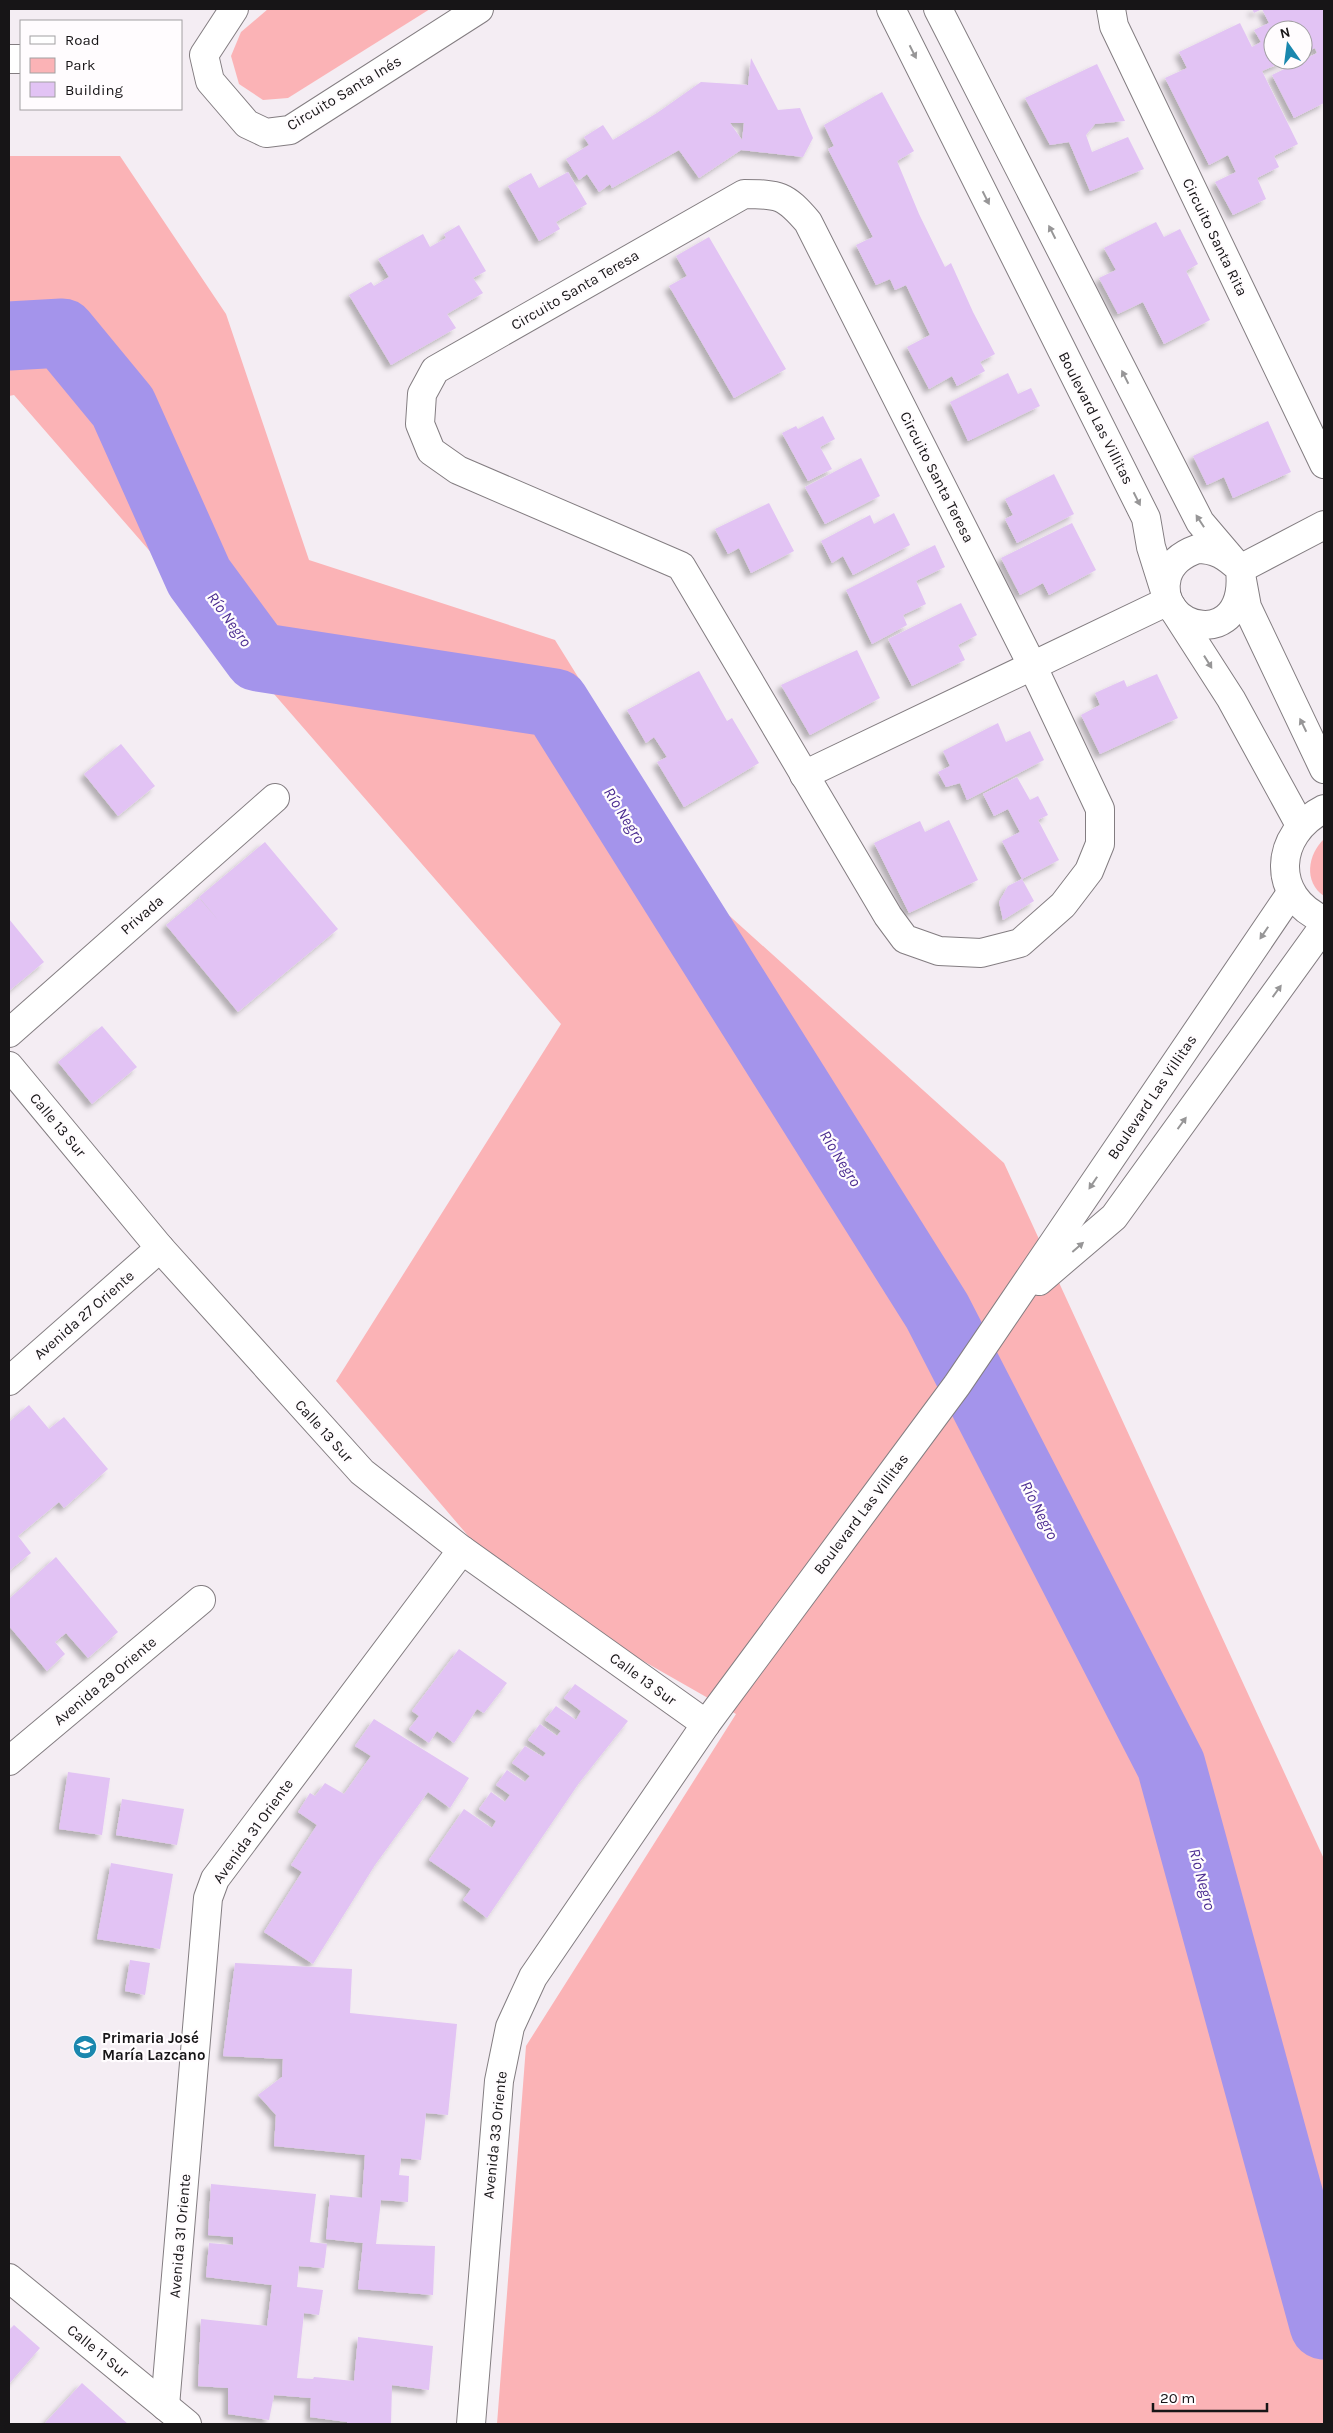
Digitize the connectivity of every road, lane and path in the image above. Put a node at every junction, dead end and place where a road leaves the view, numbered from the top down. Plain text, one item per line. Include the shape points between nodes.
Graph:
1 (234, 9) edge
2 (479, 9) edge
3 (891, 9) edge
4 (938, 9) edge
5 (1111, 9) edge
6 (192, 55) edge
7 (1324, 464) edge
8 (1324, 525) edge
9 (1240, 569) junction
10 (1168, 601) junction
11 (1032, 665) junction
12 (1324, 769) edge
13 (804, 775) junction
14 (275, 798) dead end
15 (1324, 810) edge
16 (1300, 826) junction
17 (1292, 893) junction
18 (1324, 920) edge
19 (1324, 926) edge
20 (9, 1033) edge
21 (9, 1066) edge
22 (160, 1248) junction
23 (1015, 1302) junction
24 (9, 1381) edge
25 (462, 1550) junction
26 (200, 1600) dead end
27 (706, 1724) junction
28 (9, 1761) edge
29 (9, 2278) edge
30 (165, 2406) junction
31 (187, 2424) edge
32 (471, 2424) edge

1 - 6 street, Circuito Santa Inés
2 - 6 street, Circuito Santa Inés via 290,130 266,133 247,124
3 -> 10 street, Boulevard Las Villitas via 1146,518 1151,547
9 -> 4 street via 1200,522
5 - 7 street, Circuito Santa Rita via 1114,26
8 - 9 street
9 - 10 street via 1221,552 1196,549 1185,554 1169,572 1166,584
9 - 10 street via 1241,595 1237,607 1217,623 1192,623 1180,617
12 -> 9 street via 1247,608
10 - 11 street
10 -> 16 street, Boulevard Las Villitas via 1232,699
11 - 13 street
11 - 13 street, Circuito Santa Teresa via 1100,809 1100,844 1089,871 1063,905 1020,942 981,953 939,951 905,939
11 - 13 street, Circuito Santa Teresa via 808,222 791,202 768,194 744,194 435,370 422,394 420,424 431,451 458,470 681,566
14 - 20 street, Privada
15 - 16 street
16 - 17 street via 1290,840 1285,858 1286,876
17 - 18 street via 1301,906
17 -> 23 street, Boulevard Las Villitas
23 -> 19 street, Boulevard Las Villitas via 1114,1217
21 - 22 street, Calle 13 Sur
22 - 24 street, Avenida 27 Oriente
22 - 25 street, Calle 13 Sur via 362,1472
23 - 27 street, Boulevard Las Villitas
25 - 27 street, Calle 13 Sur
25 - 30 street, Avenida 31 Oriente via 215,1879 208,1898
26 - 28 street, Avenida 29 Oriente
27 - 32 street, Avenida 33 Oriente via 533,1978 510,2027 498,2081
29 - 30 street, Calle 11 Sur
30 - 31 street, Calle 11 Sur

